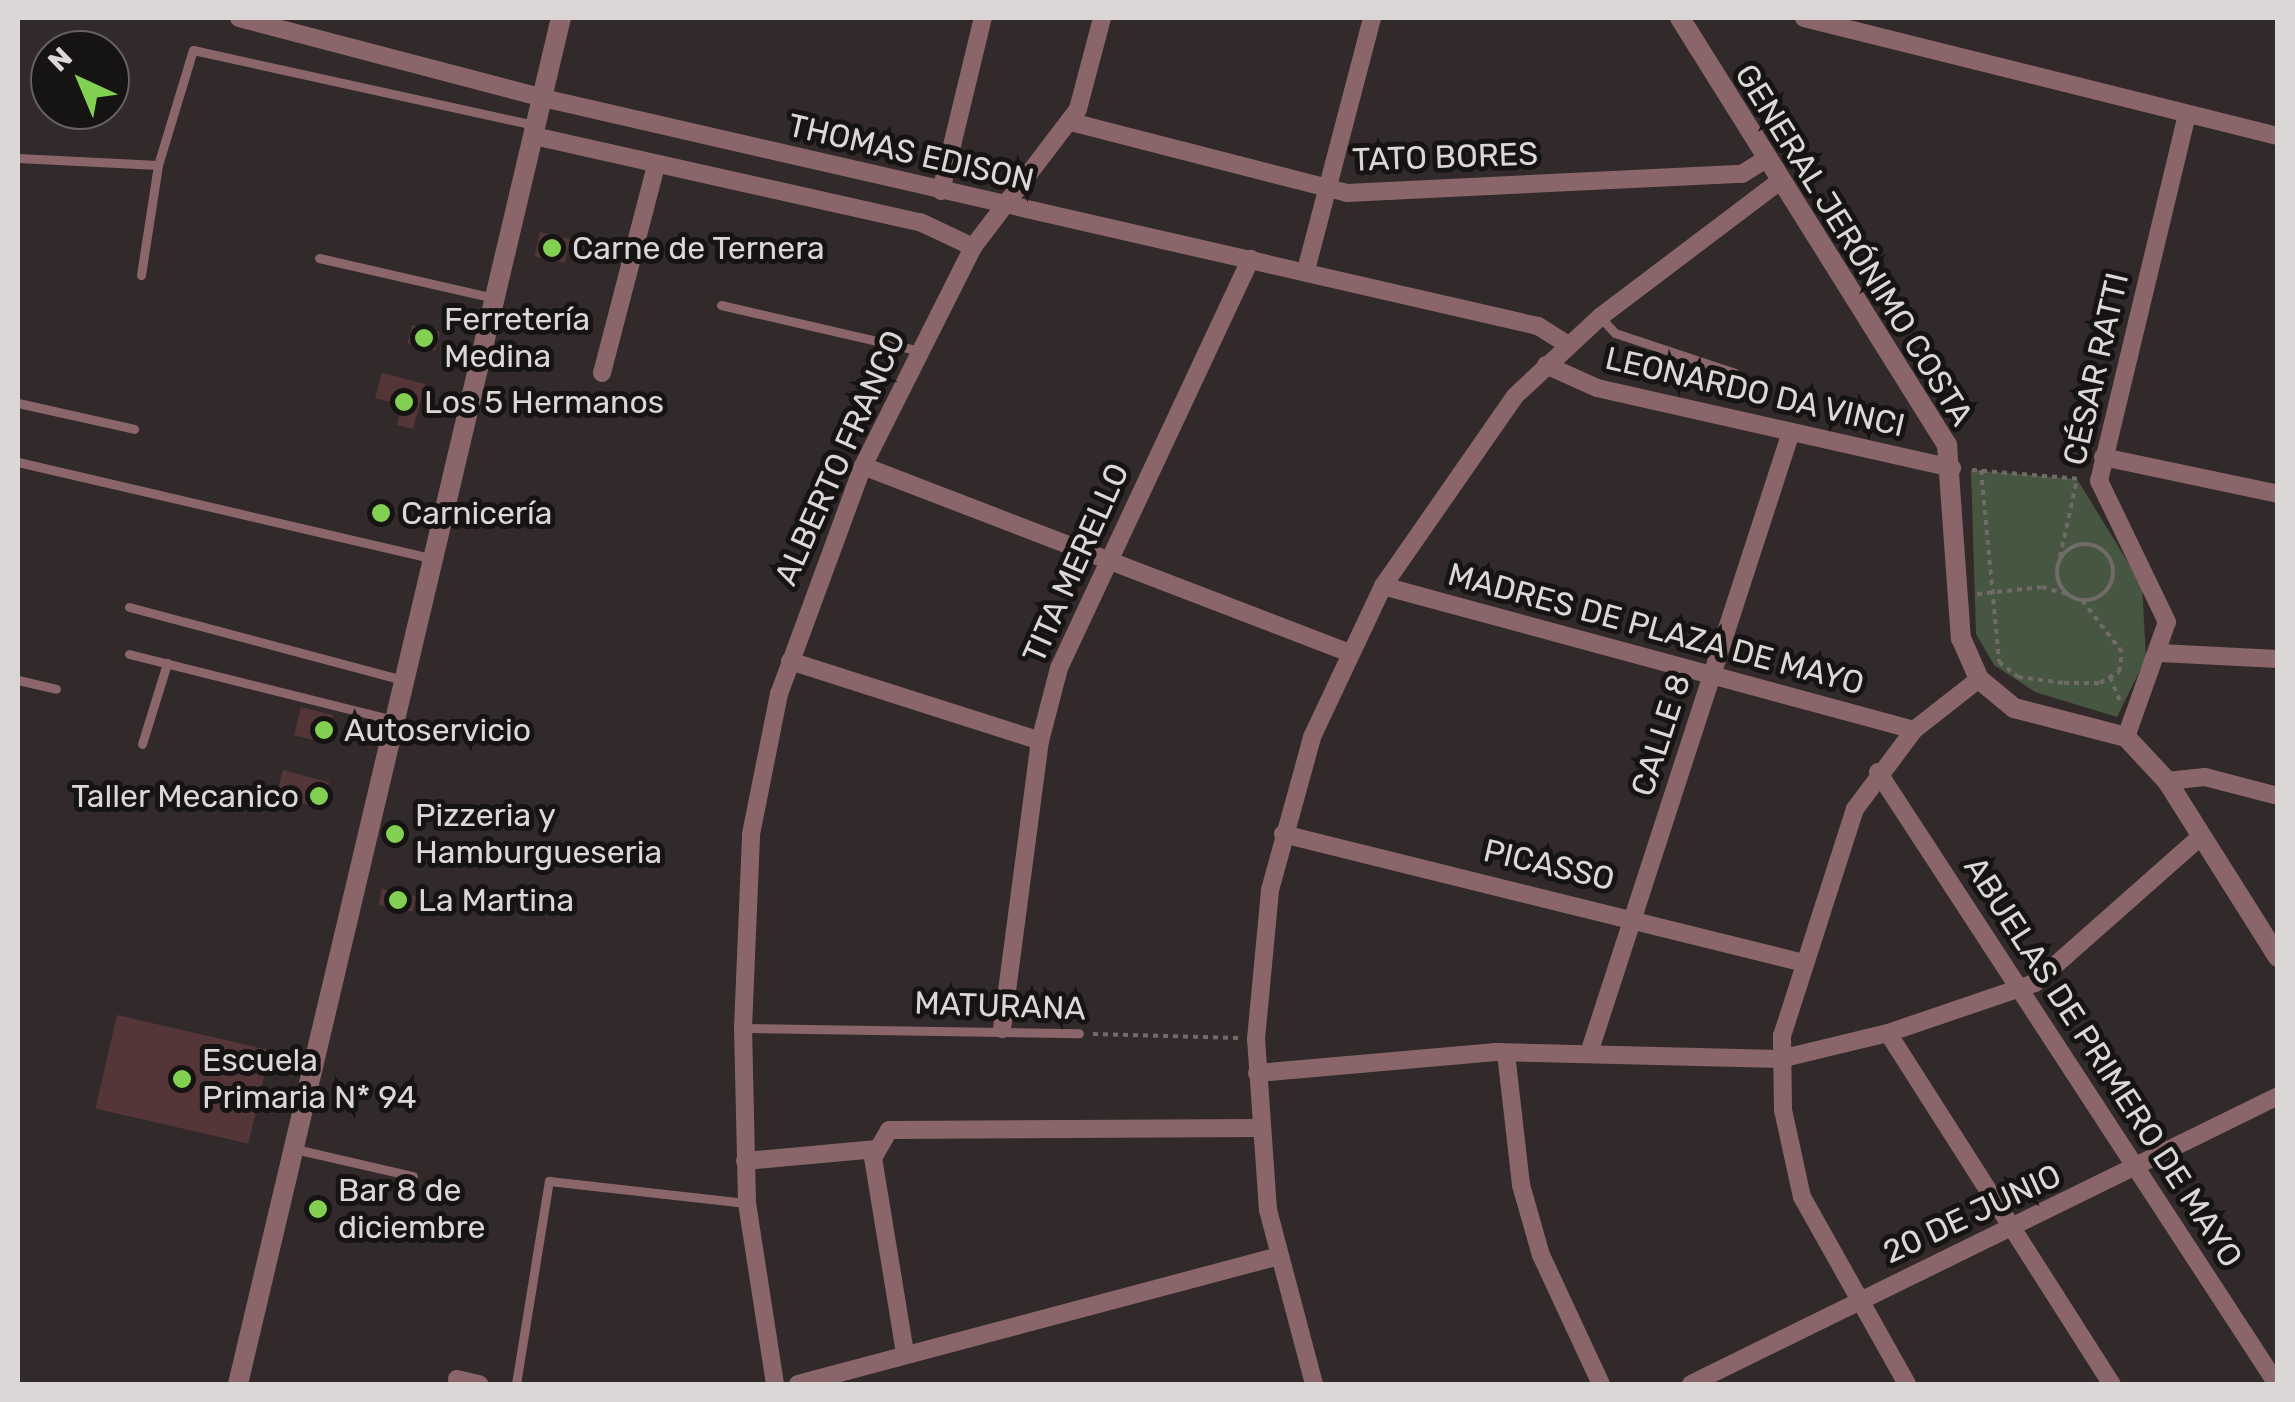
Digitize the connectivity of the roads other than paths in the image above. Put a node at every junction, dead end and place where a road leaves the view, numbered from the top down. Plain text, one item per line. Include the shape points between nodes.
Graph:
1 (239, 18) edge
2 (561, 18) edge
3 (983, 18) edge
4 (1102, 18) edge
5 (1372, 18) edge
6 (1680, 18) edge
7 (1804, 18) edge
8 (544, 98) junction
9 (2187, 114) junction
10 (1071, 122) junction
11 (535, 131) junction
12 (2278, 136) edge
13 (18, 158) edge
14 (1766, 158) junction
15 (158, 165) junction
16 (656, 166) junction
17 (1780, 181) junction
18 (941, 191) junction
19 (1329, 191) junction
20 (1001, 205) junction
21 (973, 247) junction
22 (319, 258) dead end
23 (1251, 259) junction
24 (1306, 270) junction
25 (141, 275) dead end
26 (496, 298) junction
27 (721, 305) dead end
28 (1600, 317) junction
29 (1568, 346) junction
30 (921, 351) junction
31 (1546, 365) junction
32 (602, 373) dead end
33 (1735, 373) dead end
34 (18, 404) edge
35 (134, 429) dead end
36 (1790, 435) junction
37 (2103, 457) junction
38 (18, 462) edge
39 (862, 466) junction
40 (1952, 468) junction
41 (2278, 494) edge
42 (435, 559) junction
43 (1105, 560) junction
44 (1382, 586) junction
45 (129, 606) dead end
46 (1346, 652) junction
47 (2160, 653) junction
48 (129, 654) dead end
49 (2278, 659) edge
50 (790, 661) junction
51 (168, 663) junction
52 (1713, 674) junction
53 (1979, 679) junction
54 (18, 680) edge
55 (407, 680) junction
56 (56, 688) dead end
57 (397, 721) junction
58 (1914, 730) junction
59 (2126, 737) junction
60 (1040, 741) junction
61 (142, 744) dead end
62 (1878, 772) junction
63 (2167, 781) junction
64 (2278, 796) edge
65 (1283, 834) junction
66 (2201, 836) junction
67 (1634, 916) junction
68 (2278, 957) edge
69 (1800, 962) junction
70 (2020, 991) junction
71 (743, 1028) junction
72 (1002, 1029) junction
73 (1078, 1033) road end
74 (1888, 1033) junction
75 (1506, 1052) junction
76 (1590, 1052) junction
77 (1780, 1059) junction
78 (1258, 1073) junction
79 (2278, 1096) edge
80 (1260, 1128) junction
81 (876, 1149) junction
82 (295, 1150) junction
83 (745, 1161) junction
84 (2137, 1168) junction
85 (414, 1176) dead end
86 (746, 1203) junction
87 (2010, 1231) junction
88 (1278, 1256) junction
89 (1854, 1303) junction
90 (905, 1352) junction
91 (457, 1378) dead end
92 (238, 1384) edge
93 (479, 1384) edge
94 (516, 1384) edge
95 (775, 1384) edge
96 (798, 1384) edge
97 (1314, 1384) edge
98 (1601, 1384) edge
99 (1691, 1384) edge
100 (1907, 1384) edge
101 (2112, 1384) edge
102 (2277, 1384) edge

1 - 8 street, THOMAS EDISON
2 - 8 street
3 - 18 street
4 - 10 street, ALBERTO FRANCO
5 - 19 street
6 - 14 street, GENERAL JERÓNIMO COSTA
7 - 9 street
8 - 11 street
8 - 18 street, THOMAS EDISON
9 - 12 street
9 - 37 street, CÉSAR RATTI
10 - 19 street, TATO BORES
10 - 20 street, ALBERTO FRANCO
11 - 15 lane via 200,48
11 - 16 street, THOMAS EDISON
11 - 26 street
13 - 15 lane
14 - 17 street, GENERAL JERÓNIMO COSTA
14 - 19 street, TATO BORES via 1742,174
15 - 25 lane
16 - 21 street, THOMAS EDISON via 920,222
16 - 32 street
17 - 28 street
17 - 40 street, GENERAL JERÓNIMO COSTA via 1918,391
18 - 20 street, THOMAS EDISON
19 - 24 street
20 - 21 street, ALBERTO FRANCO
20 - 23 street, THOMAS EDISON
21 - 30 street, ALBERTO FRANCO
22 - 26 lane
23 - 24 street, THOMAS EDISON
23 - 43 street, TITA MERELLO
24 - 29 street, THOMAS EDISON via 1538,326
26 - 42 street
27 - 30 lane
28 - 29 street
28 - 33 lane via 1615,334
29 - 31 street
30 - 39 street, ALBERTO FRANCO
31 - 36 street, LEONARDO DA VINCI via 1596,388
31 - 44 street via 1448,480
34 - 35 lane
36 - 40 street, LEONARDO DA VINCI
36 - 52 street, CALLE 8
37 - 41 street
37 - 47 street, CÉSAR RATTI via 2099,481 2164,606
38 - 42 lane
39 - 43 street
39 - 50 street, ALBERTO FRANCO
40 - 53 street, GENERAL JERÓNIMO COSTA via 1961,638
42 - 55 street
43 - 46 street
43 - 60 street, TITA MERELLO
44 - 46 street
44 - 52 street, MADRES DE PLAZA DE MAYO
45 - 55 lane
46 - 65 street
47 - 49 street
47 - 59 street, CÉSAR RATTI
48 - 51 lane
50 - 60 street
50 - 71 street, ALBERTO FRANCO via 751,834
51 - 57 lane
51 - 61 lane
52 - 58 street, MADRES DE PLAZA DE MAYO
52 - 67 street, CALLE 8
53 - 58 street
53 - 59 street via 2014,708
54 - 56 lane
55 - 57 street
57 - 82 street
58 - 62 street
59 - 63 street
60 - 72 street, TITA MERELLO
62 - 69 street via 1839,842
62 - 70 street, ABUELAS DE PRIMERO DE MAYO
63 - 64 street via 2205,777
63 - 66 street
65 - 67 street, PICASSO
65 - 78 street via 1256,1039
66 - 68 street
66 - 70 street
67 - 69 street, PICASSO
67 - 76 street, CALLE 8
69 - 77 street
70 - 74 street
70 - 84 street, ABUELAS DE PRIMERO DE MAYO
71 - 72 lane, MATURANA
71 - 83 street, ALBERTO FRANCO
72 - 73 lane, MATURANA
74 - 77 street
74 - 87 street
75 - 76 street
75 - 78 street
75 - 98 street via 1522,1185 1541,1255
76 - 77 street
77 - 89 street via 1802,1197
78 - 80 street
79 - 84 street, 20 DE JUNIO
80 - 81 street via 911,1126 889,1130
80 - 88 street
81 - 83 street
81 - 90 street
82 - 85 lane
82 - 92 street
83 - 86 street, ALBERTO FRANCO
84 - 87 street, 20 DE JUNIO
84 - 102 street, ABUELAS DE PRIMERO DE MAYO
86 - 94 lane via 549,1181
86 - 95 street, ALBERTO FRANCO
87 - 89 street, 20 DE JUNIO
87 - 101 street
88 - 90 street
88 - 97 street
89 - 99 street, 20 DE JUNIO
89 - 100 street
90 - 96 street
91 - 93 street

